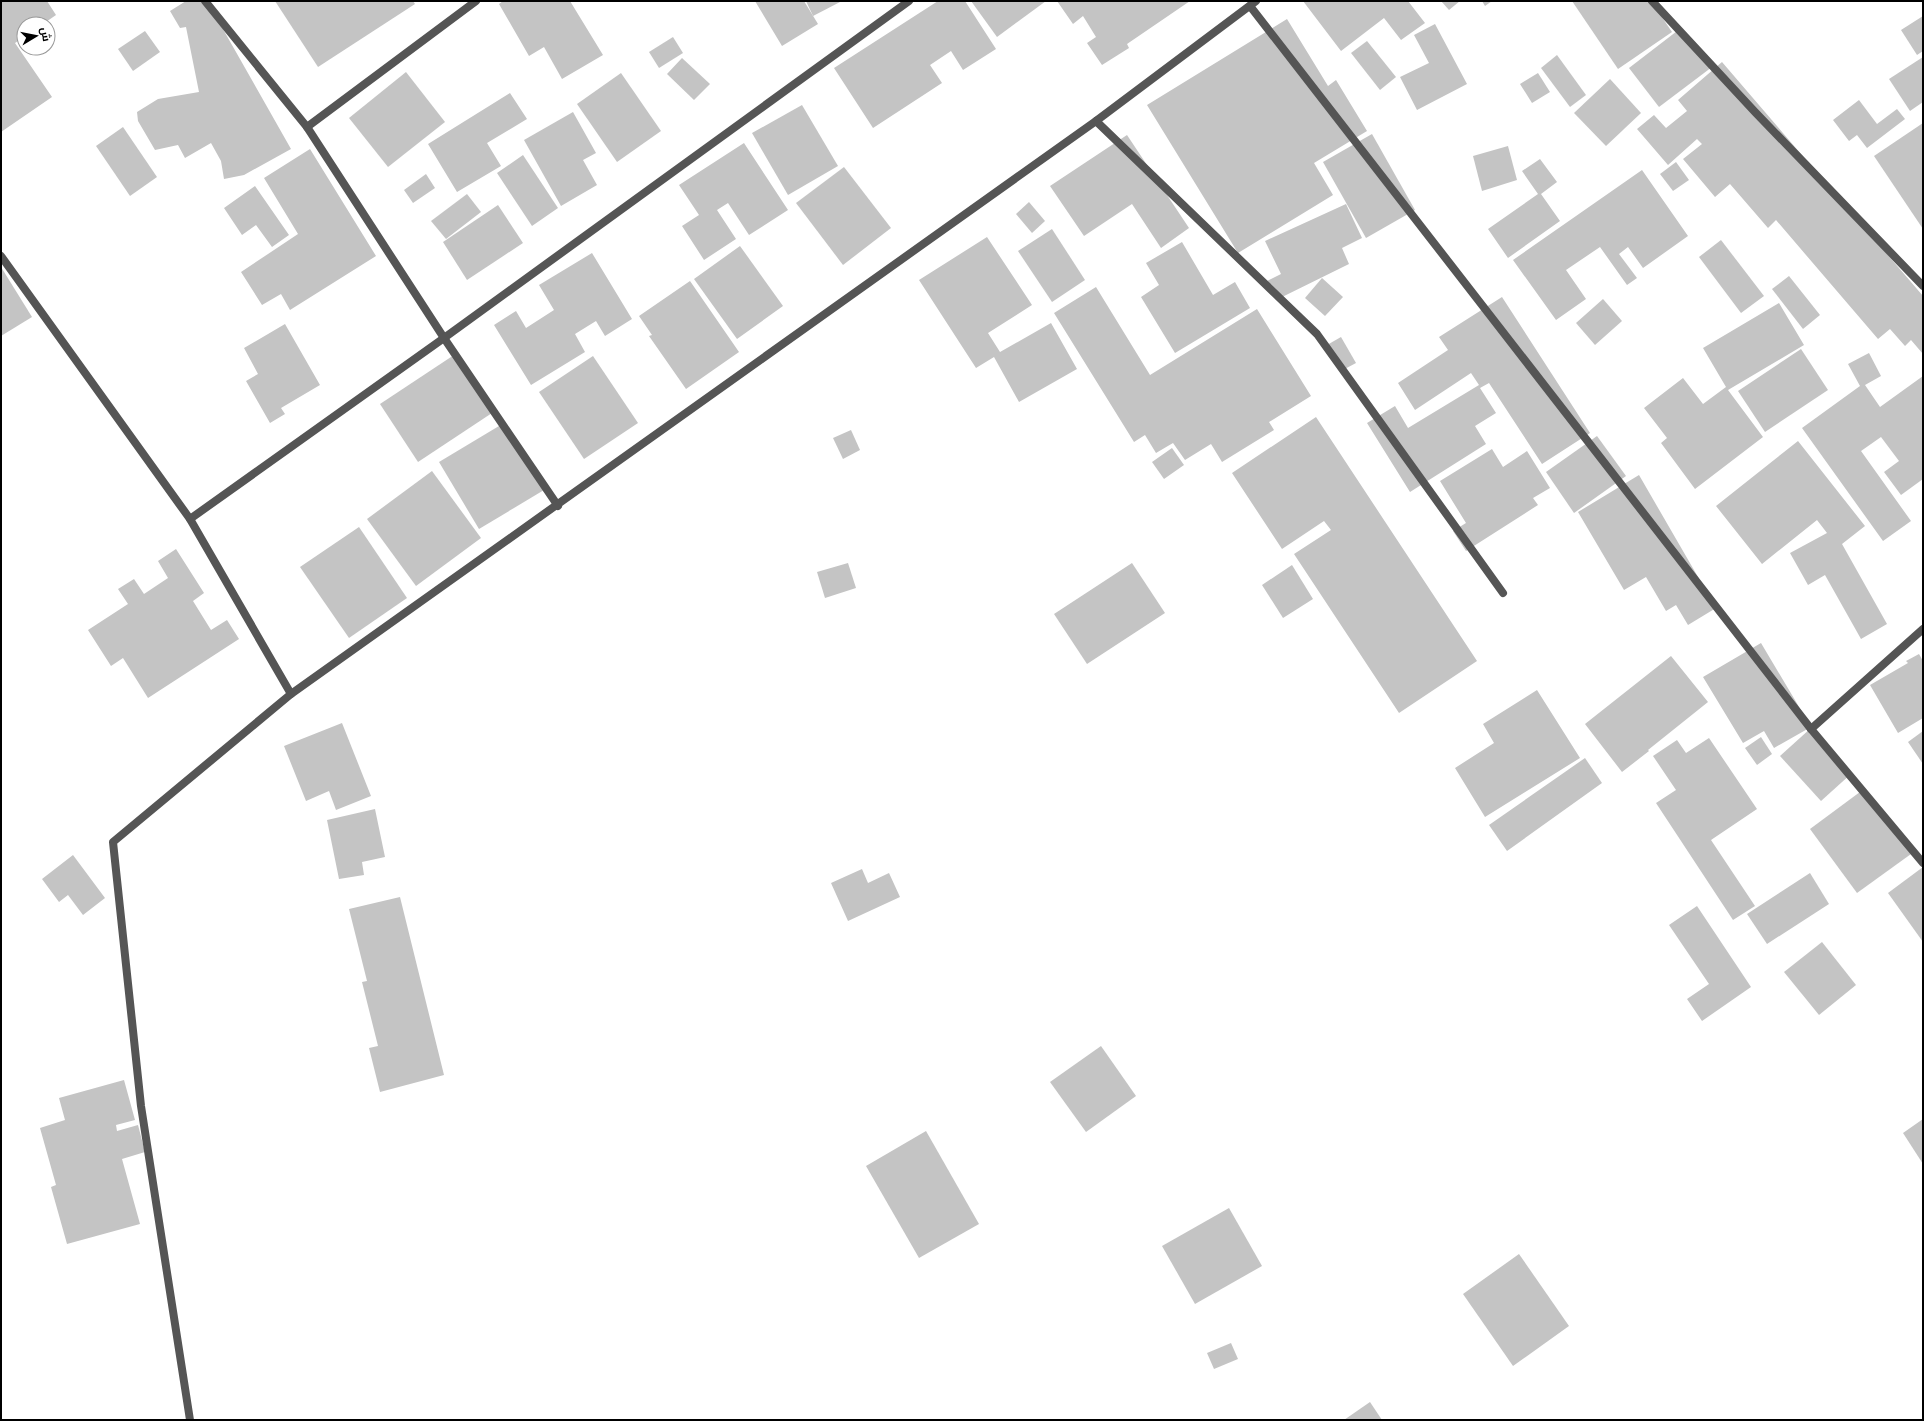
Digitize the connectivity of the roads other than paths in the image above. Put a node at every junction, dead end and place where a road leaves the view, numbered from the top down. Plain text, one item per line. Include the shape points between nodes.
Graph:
1 (205, 1) edge
2 (476, 1) edge
3 (909, 1) edge
4 (1652, 1) edge
5 (1253, 4) edge
6 (1096, 121) junction
7 (307, 128) junction
8 (1, 256) edge
9 (1923, 286) edge
10 (444, 338) junction
11 (558, 506) junction
12 (190, 519) junction
13 (1503, 593) dead end
14 (1923, 629) edge
15 (291, 694) junction
16 (1811, 729) junction
17 (1923, 864) edge
18 (190, 1420) edge

1 - 7 street
2 - 7 street
3 - 10 street
4 - 9 street
5 - 6 street
5 - 16 street
6 - 11 street
6 - 13 street via 1317,334
7 - 10 street
8 - 12 street
10 - 11 street
10 - 12 street
11 - 15 street
12 - 15 street
14 - 16 street
15 - 18 street via 113,842 141,1106
16 - 17 street

